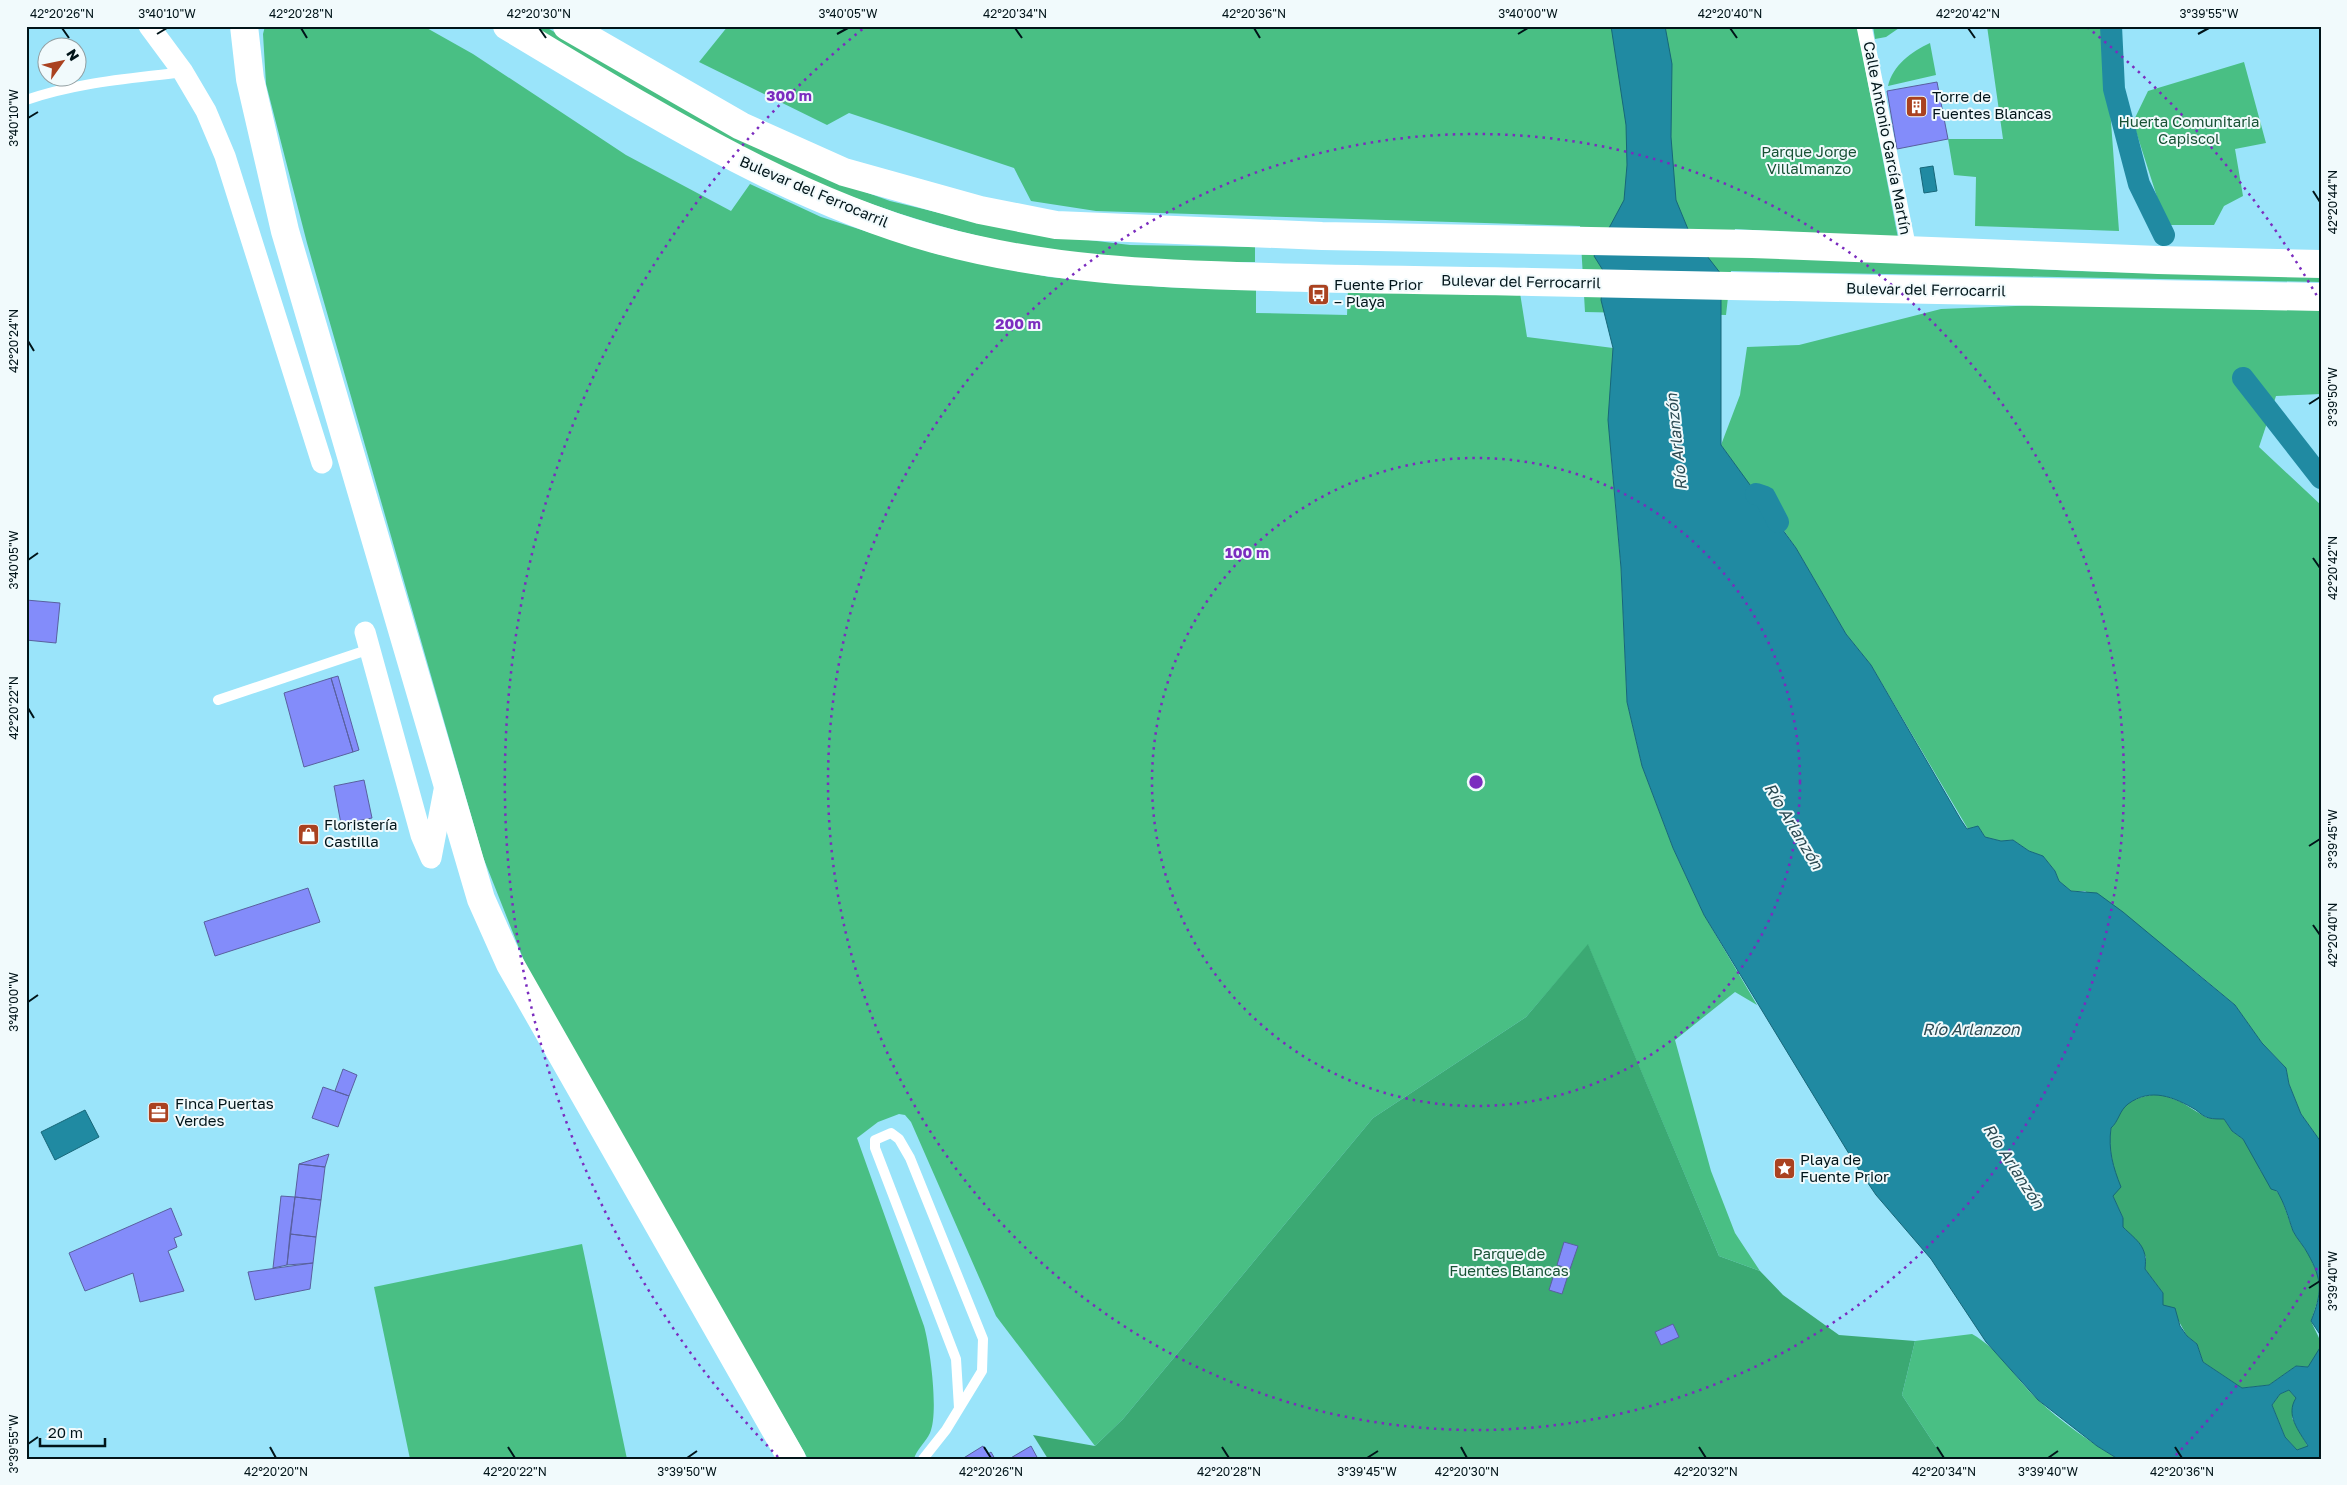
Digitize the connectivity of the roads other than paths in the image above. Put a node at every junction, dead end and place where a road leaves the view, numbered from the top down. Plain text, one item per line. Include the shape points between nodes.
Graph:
1 (150, 26) edge
2 (244, 26) edge
3 (507, 26) edge
4 (567, 26) edge
5 (1864, 26) edge
6 (183, 72) junction
7 (26, 100) edge
8 (1909, 249) junction
9 (2321, 264) edge
10 (2321, 297) edge
11 (322, 463) dead end
12 (368, 640) joint
13 (218, 700) dead end
14 (446, 777) junction
15 (959, 1408) junction
16 (792, 1459) edge
17 (923, 1459) edge

1 - 6 street
2 - 14 main road via 250,79 285,232
3 - 10 main road, Bulevar del Ferrocarril via 634,103 729,155 870,219 936,240 1024,260 1130,273 1326,279
4 - 8 main road, Bulevar del Ferrocarril via 741,126 844,172 980,210 1056,225 1322,236
5 - 8 street, Calle Antonio García Martín
6 - 7 lane via 92,82
6 - 11 street via 206,111 232,175
8 - 9 main road, Bulevar del Ferrocarril
12 - 13 lane
12 - 14 street via 421,835 431,858
14 - 16 main road via 481,899 497,938
15 - 15 lane via 982,1371 983,1339 910,1158 899,1139 891,1133 882,1135 875,1140 875,1148 956,1359
15 - 17 lane

